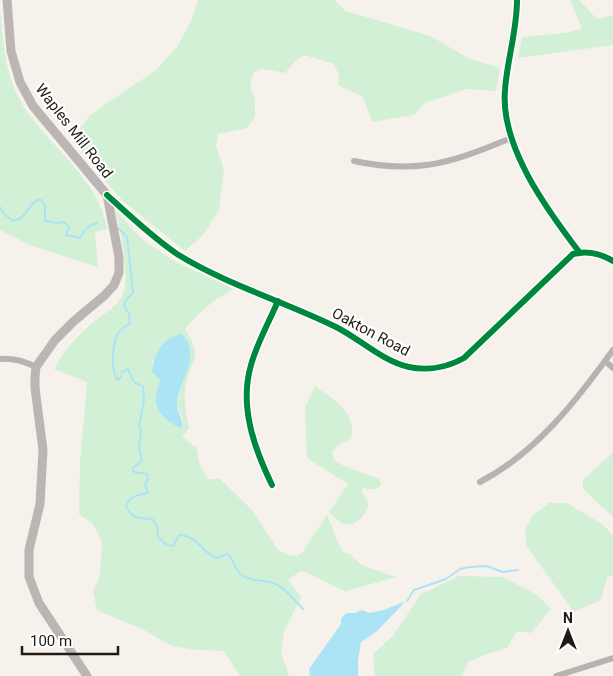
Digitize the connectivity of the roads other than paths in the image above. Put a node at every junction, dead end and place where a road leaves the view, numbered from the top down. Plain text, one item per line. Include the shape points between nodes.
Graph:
1 (7, 0) edge
2 (517, 0) edge
3 (511, 138) junction
4 (354, 161) dead end
5 (107, 196) junction
6 (580, 252) junction
7 (613, 260) edge
8 (278, 301) junction
9 (613, 350) edge
10 (0, 358) edge
11 (605, 362) junction
12 (36, 367) junction
13 (613, 368) edge
14 (480, 482) dead end
15 (272, 485) dead end
16 (613, 658) edge
17 (87, 676) edge
18 (556, 676) edge

1 - 5 main road, Waples Mill Road via 11,51 24,90
2 - 3 street via 504,95
3 - 4 street via 458,158 428,165
3 - 6 street via 538,194
5 - 8 street, Oakton Road via 176,253
5 - 12 main road, Waples Mill Road via 119,257 117,281 54,340
6 - 7 street via 600,254
6 - 8 street, Oakton Road via 560,266 472,352 457,362 442,366 419,368 398,364 338,329
8 - 15 street via 253,358 248,387 250,429
9 - 11 street
10 - 12 street via 19,360
11 - 13 street
11 - 14 street via 556,422 497,473
12 - 17 main road via 35,388 43,450 42,483 29,550 29,577 39,604
16 - 18 street

